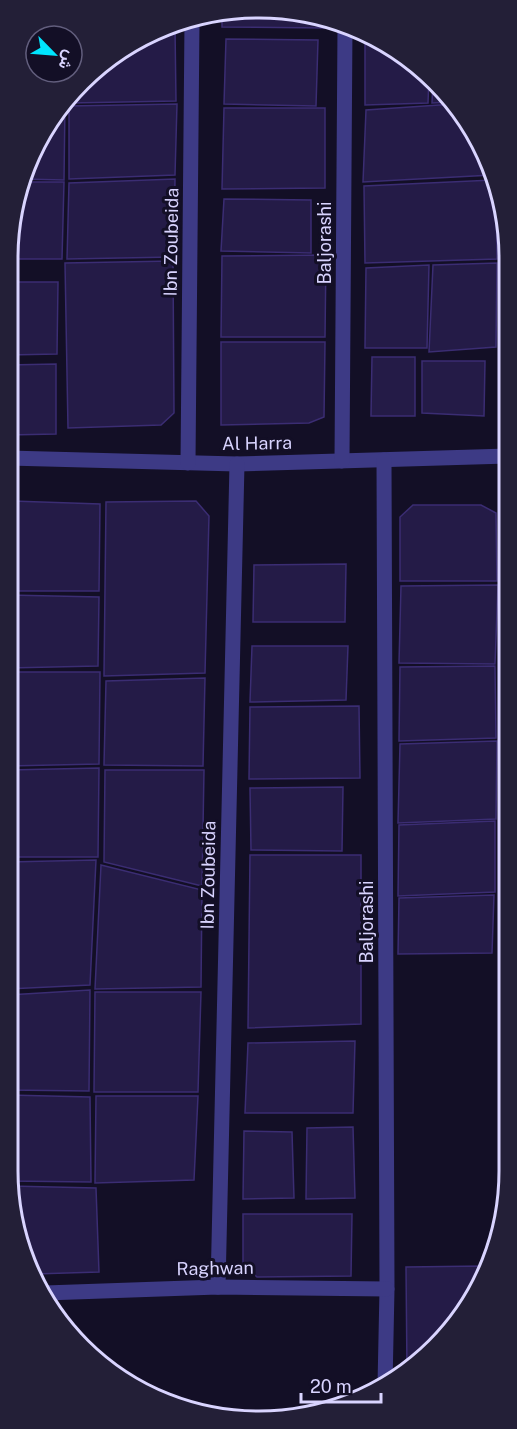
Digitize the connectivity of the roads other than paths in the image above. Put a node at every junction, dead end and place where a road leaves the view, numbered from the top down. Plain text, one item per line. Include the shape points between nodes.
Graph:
1 (192, 27) edge
2 (345, 34) edge
3 (499, 456) edge
4 (18, 458) edge
5 (384, 460) junction
6 (342, 461) junction
7 (188, 463) junction
8 (237, 464) junction
9 (218, 1287) junction
10 (387, 1289) junction
11 (51, 1293) edge
12 (385, 1375) edge

1 - 7 street, Ibn Zoubeida
2 - 6 street, Baljorashi
3 - 5 street, Al Harra
4 - 7 street, Al Harra
5 - 6 street, Al Harra
5 - 10 street, Baljorashi
6 - 8 street, Al Harra
7 - 8 street, Al Harra
8 - 9 street, Ibn Zoubeida
9 - 10 street, Raghwan
9 - 11 street, Raghwan
10 - 12 street, Baljorashi

